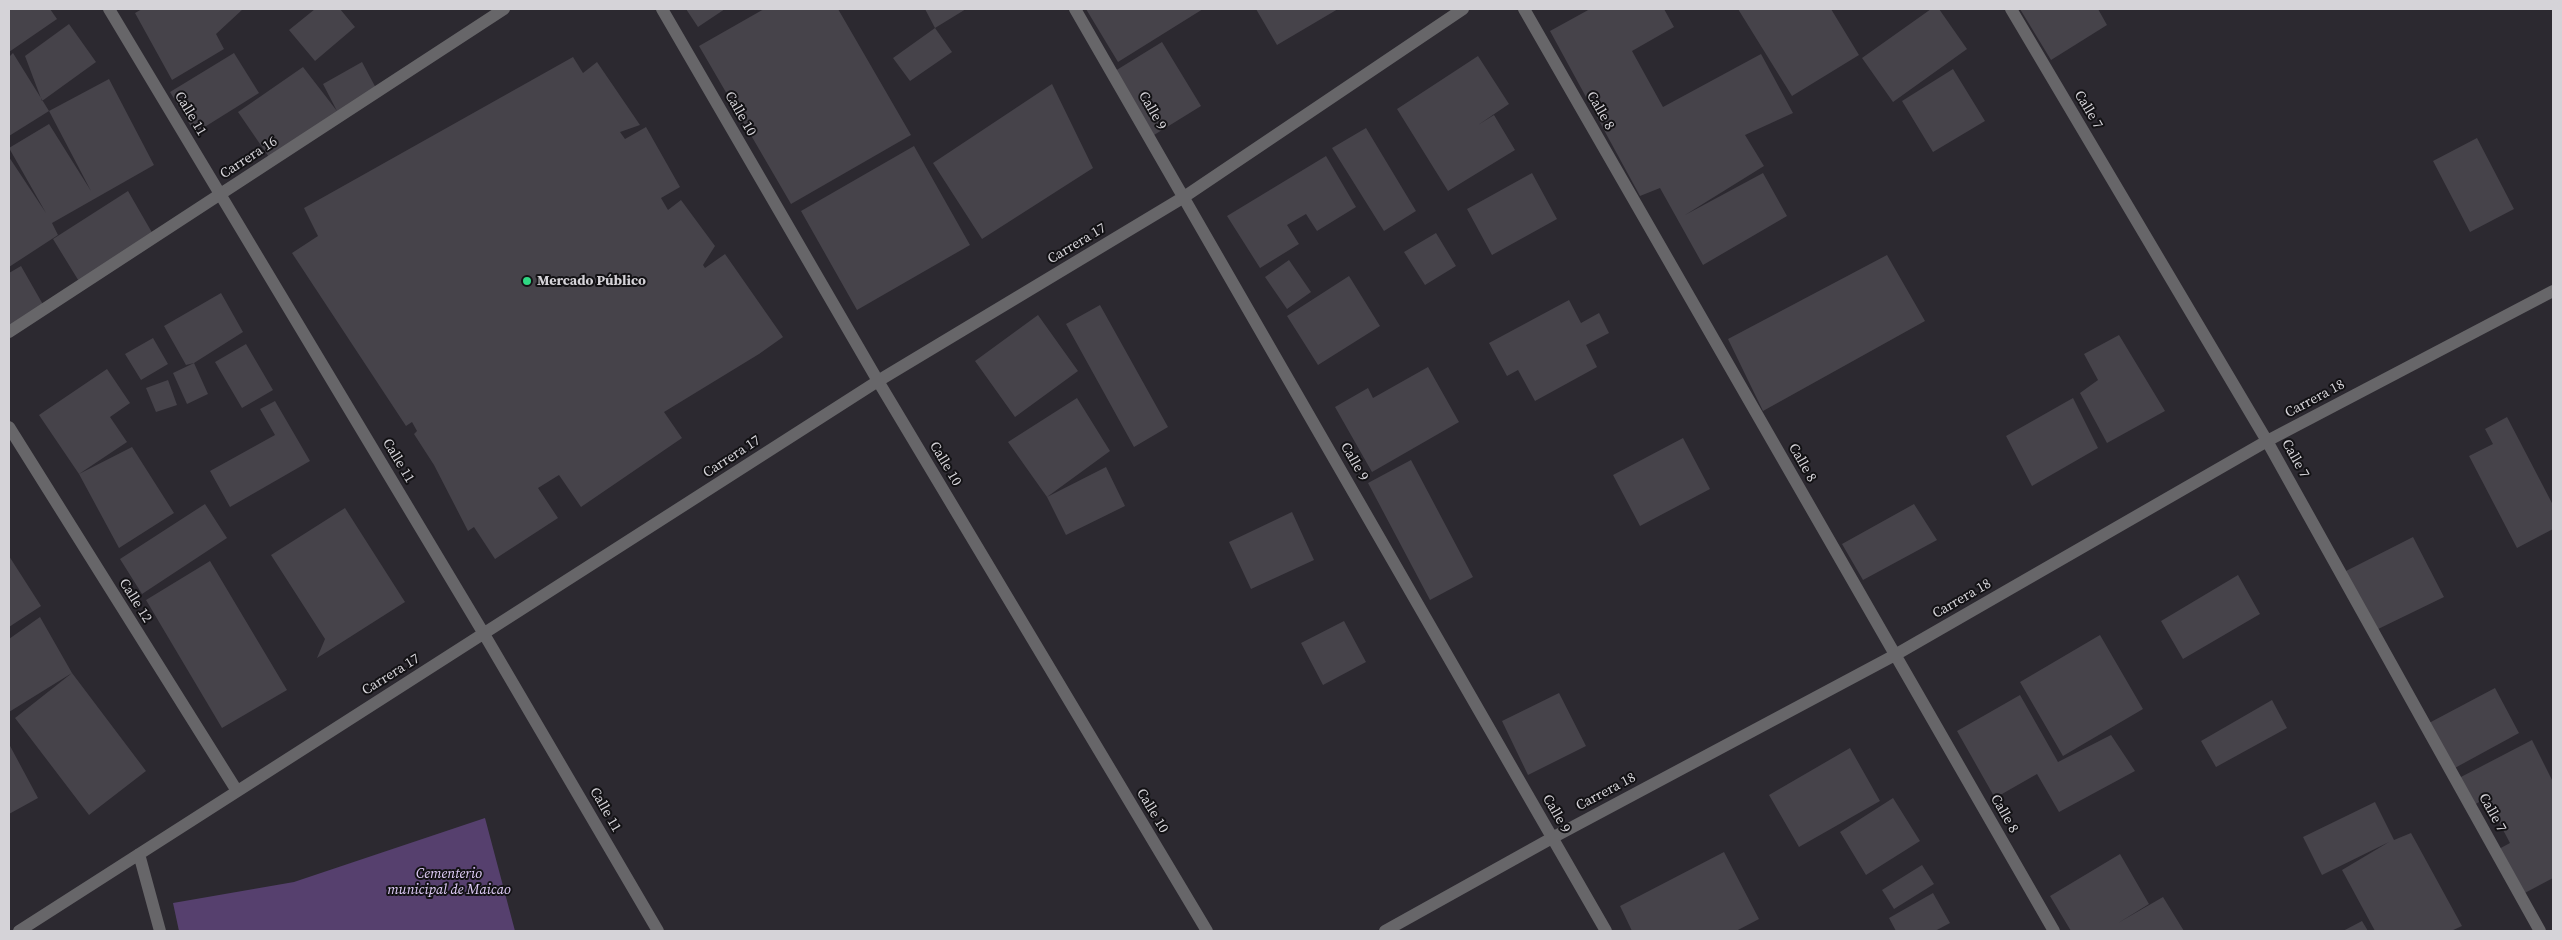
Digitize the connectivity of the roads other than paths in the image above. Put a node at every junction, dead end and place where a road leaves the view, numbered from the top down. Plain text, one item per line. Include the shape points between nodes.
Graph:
1 (109, 9) edge
2 (504, 9) edge
3 (662, 9) edge
4 (1075, 9) edge
5 (1463, 9) edge
6 (1524, 9) edge
7 (2010, 9) edge
8 (220, 195) junction
9 (1184, 197) junction
10 (2553, 291) edge
11 (9, 332) edge
12 (878, 381) junction
13 (9, 427) edge
14 (2267, 441) junction
15 (484, 634) junction
16 (1895, 655) junction
17 (236, 791) junction
18 (1552, 838) junction
19 (139, 854) junction
20 (19, 931) edge
21 (160, 931) edge
22 (658, 931) edge
23 (1207, 931) edge
24 (1384, 931) edge
25 (1606, 931) edge
26 (2054, 931) edge
27 (2540, 931) edge

1 - 8 street, Calle 11
2 - 8 street, Carrera 16
3 - 12 street, Calle 10
4 - 9 street, Calle 9
5 - 9 street, Carrera 17
6 - 16 street, Calle 8
7 - 14 street, Calle 7
8 - 11 street, Carrera 16
8 - 15 street, Calle 11
9 - 12 street, Carrera 17
9 - 18 street, Calle 9
10 - 14 street, Carrera 18
12 - 15 street, Carrera 17
12 - 23 street, Calle 10
13 - 17 street, Calle 12
14 - 16 street, Carrera 18
14 - 27 street, Calle 7
15 - 17 street, Carrera 17
15 - 22 street, Calle 11
16 - 18 street, Carrera 18
16 - 26 street, Calle 8
17 - 19 street, Carrera 17
18 - 24 street, Carrera 18
18 - 25 street, Calle 9
19 - 20 street, Carrera 17
19 - 21 street

